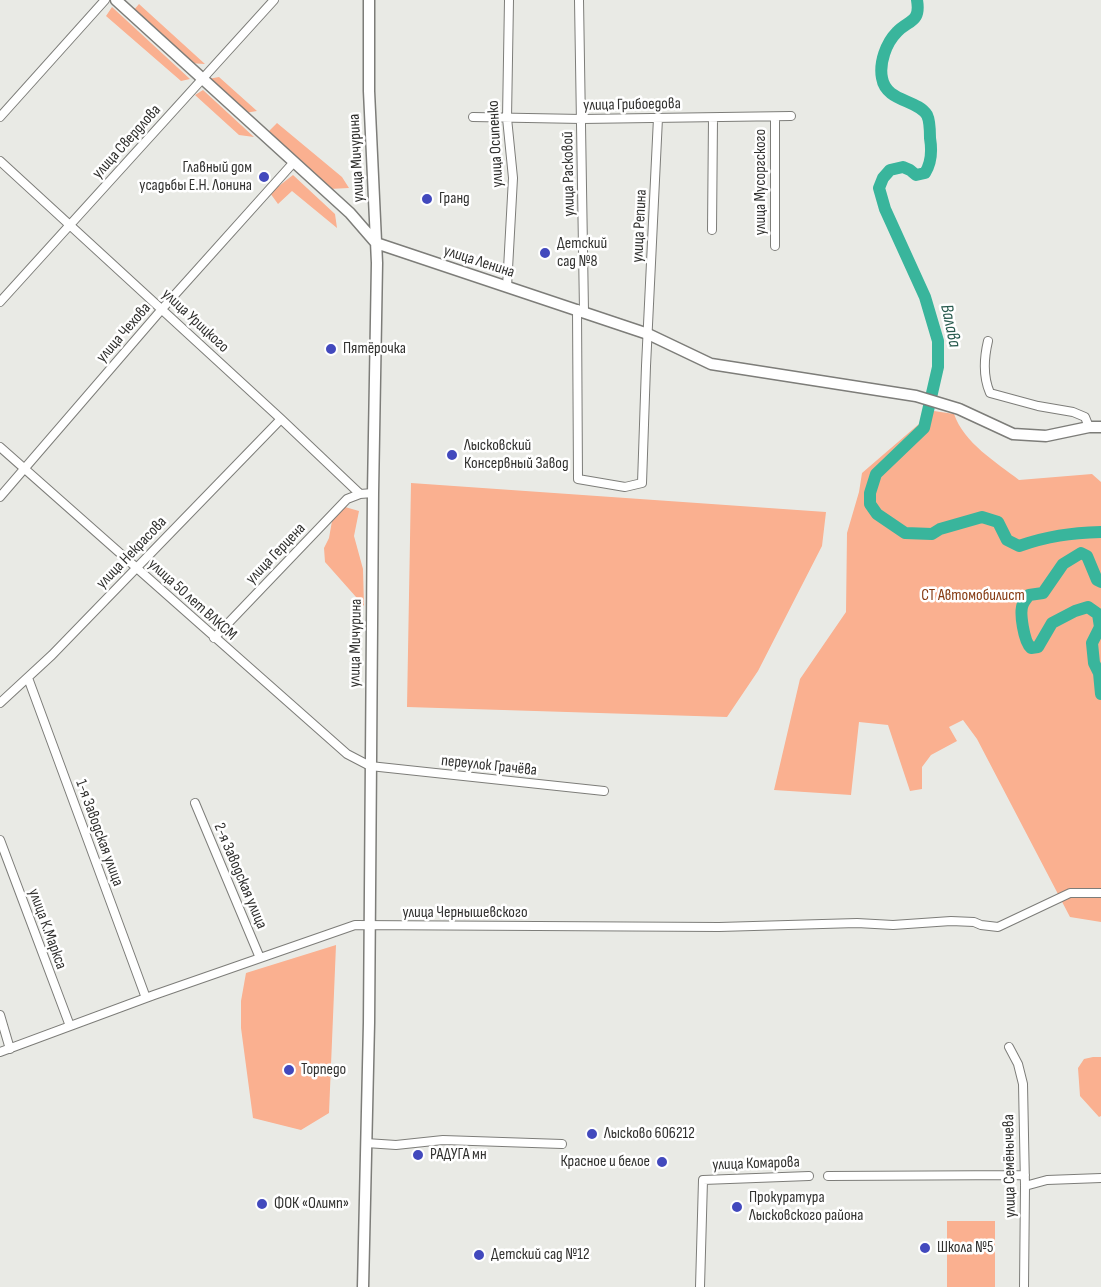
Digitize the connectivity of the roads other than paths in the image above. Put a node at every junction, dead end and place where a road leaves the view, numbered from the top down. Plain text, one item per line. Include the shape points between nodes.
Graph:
1 (105, 0) edge
2 (116, 0) edge
3 (274, 0) edge
4 (369, 0) edge
5 (509, 0) edge
6 (579, 0) edge
7 (201, 78) junction
8 (791, 116) dead end
9 (0, 117) edge
10 (473, 117) dead end
11 (775, 117) junction
12 (507, 118) junction
13 (658, 118) junction
14 (712, 118) junction
15 (582, 119) junction
16 (0, 161) edge
17 (294, 162) junction
18 (375, 206) junction
19 (350, 213) junction
20 (69, 225) junction
21 (712, 230) dead end
22 (376, 243) junction
23 (775, 246) dead end
24 (507, 286) junction
25 (0, 302) edge
26 (162, 309) junction
27 (580, 310) junction
28 (648, 334) junction
29 (988, 341) dead end
30 (281, 419) junction
31 (1089, 427) junction
32 (1101, 427) edge
33 (0, 447) edge
34 (24, 469) junction
35 (578, 479) joint
36 (373, 493) junction
37 (360, 494) junction
38 (0, 497) edge
39 (136, 569) junction
40 (214, 638) junction
41 (28, 678) junction
42 (0, 703) edge
43 (370, 766) junction
44 (604, 791) dead end
45 (195, 803) dead end
46 (0, 840) edge
47 (1101, 893) edge
48 (369, 926) junction
49 (260, 958) junction
50 (146, 998) junction
51 (0, 1015) edge
52 (70, 1026) junction
53 (1009, 1047) dead end
54 (10, 1049) junction
55 (0, 1052) edge
56 (366, 1143) junction
57 (562, 1144) dead end
58 (1025, 1175) junction
59 (809, 1176) dead end
60 (828, 1176) dead end
61 (1101, 1178) edge
62 (1025, 1186) junction
63 (363, 1287) edge
64 (700, 1287) edge
65 (1024, 1287) edge

1 - 9 street
2 - 7 main road
3 - 7 street, улица Свердлова
4 - 18 main road, улица Мичурина
5 - 12 street, улица Осипенко
6 - 15 street, улица Расковой
7 - 17 main road
7 - 20 street, улица Свердлова
8 - 11 street, улица Грибоедова
10 - 12 street, улица Грибоедова
11 - 14 street, улица Грибоедова
11 - 23 street, улица Мусоргского
12 - 15 street, улица Грибоедова
12 - 24 street, улица Осипенко via 513,178
13 - 14 street, улица Грибоедова
13 - 15 street, улица Грибоедова
13 - 28 street, улица Репина
14 - 21 street
15 - 27 street, улица Расковой
16 - 20 street, улица Урицкого
17 - 19 main road
17 - 26 street, улица Чехова
18 - 19 main road via 364,214
18 - 22 main road, улица Мичурина
19 - 22 main road
20 - 25 street, улица Свердлова
20 - 26 street, улица Урицкого
22 - 24 main road, улица Ленина
22 - 36 main road, улица Мичурина
24 - 27 main road, улица Ленина
26 - 30 street, улица Урицкого
26 - 34 street, улица Чехова
27 - 28 main road, улица Ленина
27 - 35 street, улица Расковой
28 - 31 main road, улица Ленина via 711,364 916,396 1013,434 1046,436
28 - 35 street, улица Репина via 642,483 625,487
29 - 31 street via 986,384 990,393 1073,411 1085,417
30 - 37 street, улица Урицкого
30 - 39 street, улица Некрасова
31 - 32 main road, улица Ленина
33 - 34 street, улица 50 лет ВЛКСМ
34 - 38 street, улица Чехова
34 - 39 street, улица 50 лет ВЛКСМ
36 - 37 street
36 - 43 main road, улица Мичурина
37 - 40 street, улица Герцена via 347,499
39 - 40 street, улица 50 лет ВЛКСМ
39 - 41 street, улица Некрасова
40 - 43 street, улица 50 лет ВЛКСМ via 346,754
41 - 42 street, улица Некрасова
41 - 50 street, 1-я Заводская улица
43 - 44 street, переулок Грачёва
43 - 48 main road, улица Мичурина
45 - 49 street, 2-я Заводская улица
46 - 52 street, улица К.Маркса
47 - 48 street, улица Чернышевского via 1070,893 998,927 951,921 719,927
48 - 49 street, улица Чернышевского via 344,927
48 - 56 main road, улица Мичурина
49 - 50 street, улица Чернышевского
50 - 52 street, улица Чернышевского
51 - 54 street
52 - 54 street, улица Чернышевского
53 - 58 street, улица Семёнычева via 1023,1084
54 - 55 street, улица Чернышевского
56 - 57 street via 396,1145 442,1140
56 - 63 main road, улица Мичурина
58 - 60 street
58 - 62 street, улица Семёнычева
59 - 64 street, улица Комарова via 703,1180
61 - 62 street via 1047,1180
62 - 65 street, улица Семёнычева

